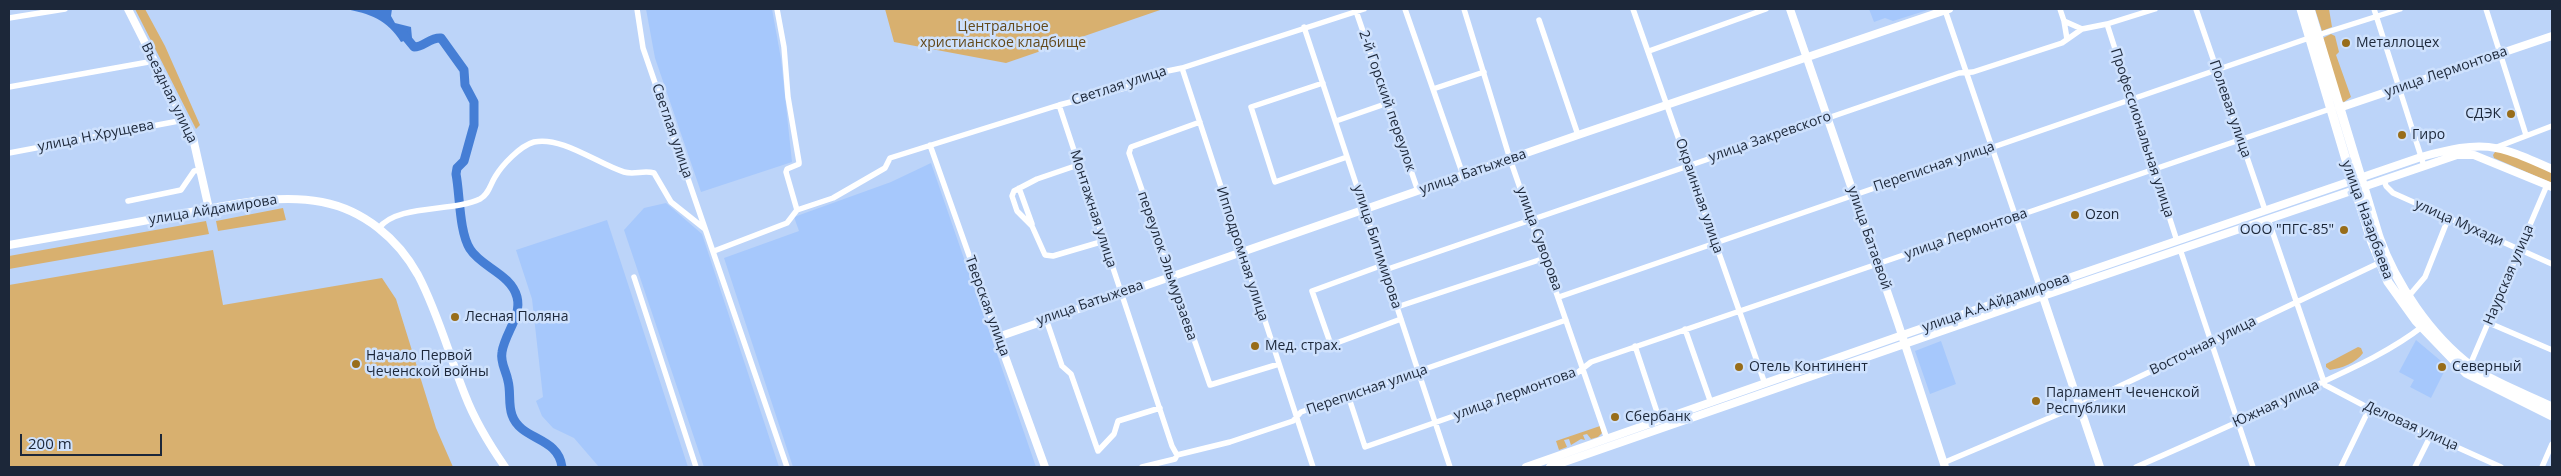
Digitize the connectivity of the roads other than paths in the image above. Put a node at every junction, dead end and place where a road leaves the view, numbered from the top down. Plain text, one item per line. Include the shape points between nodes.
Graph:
1 (65, 9) edge
2 (128, 9) edge
3 (637, 9) edge
4 (777, 9) edge
5 (1364, 9) edge
6 (1405, 9) edge
7 (1464, 9) edge
8 (1633, 9) edge
9 (1766, 9) edge
10 (1790, 9) edge
11 (1947, 9) edge
12 (2060, 9) edge
13 (2155, 9) edge
14 (2196, 9) edge
15 (2301, 9) edge
16 (2310, 9) edge
17 (2374, 9) edge
18 (2400, 9) edge
19 (2486, 9) edge
20 (1356, 11) junction
21 (2377, 16) junction
22 (9, 18) edge
23 (1539, 20) dead end
24 (2064, 21) junction
25 (2107, 24) junction
26 (1304, 27) junction
27 (2082, 29) junction
28 (2552, 36) edge
29 (2314, 37) junction
30 (2067, 39) junction
31 (1649, 51) junction
32 (2500, 54) junction
33 (1807, 57) junction
34 (154, 61) junction
35 (1182, 68) junction
36 (2217, 70) junction
37 (1484, 72) junction
38 (1966, 72) junction
39 (1323, 83) junction
40 (9, 87) edge
41 (1434, 88) junction
42 (2399, 88) junction
43 (2130, 101) junction
44 (1388, 103) junction
45 (1059, 105) junction
46 (1668, 106) junction
47 (2335, 108) junction
48 (1828, 117) junction
49 (184, 120) junction
50 (1336, 121) junction
51 (1200, 122) junction
52 (2552, 126) edge
53 (1578, 135) junction
54 (2526, 135) junction
55 (2519, 138) junction
56 (2241, 140) junction
57 (930, 145) junction
58 (1992, 147) junction
59 (2497, 147) junction
60 (2467, 150) junction
61 (2512, 151) junction
62 (9, 153) edge
63 (1347, 157) junction
64 (2421, 157) junction
65 (1510, 159) junction
66 (2492, 161) junction
67 (1078, 165) junction
68 (1689, 165) junction
69 (2424, 166) junction
70 (2552, 169) edge
71 (201, 170) junction
72 (2153, 170) junction
73 (1463, 175) junction
74 (2384, 180) junction
75 (2357, 184) junction
76 (2550, 186) edge
77 (1019, 188) junction
78 (1418, 191) junction
79 (1854, 194) junction
80 (128, 201) dead end
81 (2290, 207) junction
82 (209, 209) junction
83 (1365, 209) junction
84 (797, 210) junction
85 (2264, 210) junction
86 (2016, 217) junction
87 (2268, 219) junction
88 (2448, 219) junction
89 (1532, 220) junction
90 (1032, 226) junction
91 (379, 228) junction
92 (705, 229) junction
93 (1104, 241) junction
94 (1714, 242) junction
95 (9, 245) edge
96 (2179, 245) junction
97 (2520, 250) junction
98 (714, 251) junction
99 (1241, 252) junction
100 (1544, 258) junction
101 (2379, 263) junction
102 (1878, 264) junction
103 (2552, 264) edge
104 (1384, 267) junction
105 (1170, 276) junction
106 (634, 277) dead end
107 (2041, 292) junction
108 (1120, 293) junction
109 (1559, 297) junction
110 (2408, 297) junction
111 (2296, 301) junction
112 (1397, 307) junction
113 (1739, 310) junction
114 (1046, 319) junction
115 (1401, 319) junction
116 (1566, 320) junction
117 (2489, 323) junction
118 (2425, 324) junction
119 (1685, 329) junction
120 (998, 337) junction
121 (1904, 339) junction
122 (2211, 343) junction
123 (1634, 346) junction
124 (2552, 350) edge
125 (1279, 364) junction
126 (2470, 365) junction
127 (1583, 368) junction
128 (1418, 371) junction
129 (2324, 382) junction
130 (1765, 384) junction
131 (1348, 395) junction
132 (1711, 403) junction
133 (2080, 405) junction
134 (2370, 407) junction
135 (2552, 407) edge
136 (1160, 408) junction
137 (2552, 416) edge
138 (1297, 417) junction
139 (1660, 421) junction
140 (2238, 422) junction
141 (1436, 423) junction
142 (2431, 435) junction
143 (1607, 439) junction
144 (2552, 444) edge
145 (1177, 455) junction
146 (2487, 464) edge
147 (1944, 465) edge
148 (505, 467) edge
149 (696, 467) edge
150 (788, 467) edge
151 (1045, 467) edge
152 (1142, 467) edge
153 (1313, 467) edge
154 (1450, 467) edge
155 (1526, 467) edge
156 (1550, 467) edge
157 (2100, 467) edge
158 (2136, 467) edge
159 (2253, 467) edge
160 (2341, 467) edge
161 (2415, 467) edge
162 (2501, 467) edge
163 (2542, 467) edge

1 - 22 street
2 - 34 main road, Въездная улица
3 - 92 street, Светлая улица via 643,48
4 - 84 street via 799,162 786,172
5 - 20 street, Светлая улица
6 - 41 street
7 - 37 street, улица Суворова
8 - 31 street, Окраинная улица
9 - 31 street
10 - 33 main road, улица Батаевой
11 - 33 main road, улица Батыжева
11 - 38 street
12 - 24 street
13 - 25 street, улица Закревского
14 - 36 street, Полевая улица
15 - 29 main road, улица Назарбаева
16 - 29 main road, улица Назарбаева
17 - 21 street
18 - 21 street, Переписная улица
19 - 32 street
20 - 26 street, Светлая улица
20 - 44 street, 2-й Горский переулок
21 - 29 street, Переписная улица
21 - 42 street
23 - 53 street
24 - 27 street
24 - 30 street
25 - 27 street, улица Закревского
25 - 43 street, Профессиональная улица
26 - 35 street, Светлая улица
26 - 39 street, улица Битимирова
27 - 30 street, улица Закревского
28 - 32 main road, улица Лермонтова
29 - 36 street, Переписная улица
29 - 47 main road, улица Назарбаева
30 - 38 street, улица Закревского
31 - 46 street, Окраинная улица
32 - 42 main road, улица Лермонтова
32 - 54 street
33 - 46 main road, улица Батыжева
33 - 48 main road, улица Батаевой
34 - 40 street
34 - 49 main road, Въездная улица
35 - 45 street, Светлая улица via 1164,70 1124,88
35 - 51 street, Ипподромная улица
36 - 43 street, Переписная улица
36 - 56 street, Полевая улица
37 - 41 street
37 - 65 street, улица Суворова
38 - 48 street, улица Закревского
38 - 58 street
39 - 50 street, улица Битимирова
39 - 63 street via 1251,107 1275,182
41 - 73 street
42 - 47 main road, улица Лермонтова
42 - 64 street
43 - 58 street, Переписная улица
43 - 72 street, Профессиональная улица
44 - 50 street
44 - 78 street, 2-й Горский переулок
45 - 57 street, Светлая улица
45 - 67 street, Монтажная улица
46 - 53 main road, улица Батыжева
46 - 68 street, Окраинная улица
47 - 56 street, улица Лермонтова
47 - 75 main road, улица Назарбаева
48 - 68 street, улица Закревского
48 - 79 main road, улица Батаевой
49 - 62 street, улица Н.Хрущева
49 - 71 main road, Въездная улица via 193,138
50 - 63 street, улица Битимирова
51 - 99 street, Ипподромная улица
51 - 105 street, переулок Эльмурзаева via 1129,149
52 - 54 street
53 - 65 main road, улица Батыжева
54 - 55 street
55 - 59 street
55 - 61 street via 2513,143
56 - 72 street, улица Лермонтова
56 - 85 street, Полевая улица
57 - 84 street, Светлая улица via 890,158 885,168 842,193 815,206
57 - 120 street, Тверская улица
58 - 79 street, Переписная улица
58 - 86 street
59 - 60 main road
59 - 61 main road
59 - 66 main road via 2491,154
60 - 64 main road, улица А.А.Айдамирова
60 - 66 main road
60 - 69 main road, улица А.А.Айдамирова
61 - 70 main road
63 - 83 street, улица Битимирова
64 - 69 street
64 - 75 main road, улица А.А.Айдамирова
65 - 73 main road, улица Батыжева
65 - 89 street, улица Суворова
66 - 76 main road
67 - 77 street
67 - 93 street, Монтажная улица
68 - 89 street, улица Закревского
68 - 94 street, Окраинная улица
69 - 74 main road, улица А.А.Айдамирова
71 - 80 street via 194,172 181,190
71 - 82 main road, Въездная улица
72 - 86 street, улица Лермонтова
72 - 96 street, Профессиональная улица
73 - 78 main road, улица Батыжева
74 - 75 main road, улица А.А.Айдамирова
74 - 88 street, улица Мухади via 2393,193
75 - 81 main road, улица А.А.Айдамирова
75 - 101 main road, улица Назарбаева
75 - 110 main road, улица Назарбаева via 2387,259
76 - 97 street, Наурская улица
77 - 90 street
77 - 90 street via 1012,194 1017,211
78 - 83 main road, улица Батыжева
79 - 94 street, Переписная улица
79 - 102 main road, улица Батаевой
81 - 85 main road, улица А.А.Айдамирова
81 - 87 main road, улица А.А.Айдамирова
82 - 91 main road, улица Айдамирова via 275,199 305,200 336,206
82 - 95 main road, улица Айдамирова
83 - 99 main road, улица Батыжева
83 - 104 street, улица Битимирова
84 - 98 street via 787,223
85 - 96 main road, улица А.А.Айдамирова
86 - 102 street, улица Лермонтова
86 - 107 street
87 - 96 main road, улица А.А.Айдамирова
87 - 111 street
88 - 97 street, улица Мухади
88 - 110 street via 2425,277
89 - 100 street, улица Суворова
89 - 104 street, улица Закревского
90 - 93 street via 1045,255 1054,256
91 - 92 street via 387,220 472,202 486,194 502,167 534,142 564,146 624,172 654,172 671,202
91 - 148 main road, улица Айдамирова via 398,245 418,276 465,396 487,441
92 - 98 street, Светлая улица
93 - 108 street, Монтажная улица
94 - 109 street, Переписная улица
94 - 113 street, Окраинная улица
96 - 107 main road, улица А.А.Айдамирова
96 - 122 street, Профессиональная улица
97 - 103 street, улица Мухади
97 - 117 street, Наурская улица
98 - 150 street, Светлая улица
99 - 105 main road, улица Батыжева
99 - 125 street, Ипподромная улица
100 - 109 street, улица Суворова
100 - 112 street
101 - 111 street, Восточная улица
101 - 118 main road, улица Назарбаева via 2398,298
102 - 113 street, улица Лермонтова
102 - 121 main road, улица Батаевой
104 - 112 street, улица Битимирова
104 - 115 street, улица Закревского via 1312,291 1331,345
105 - 108 main road, улица Батыжева
105 - 125 street, переулок Эльмурзаева via 1210,385
106 - 149 street
107 - 121 main road, улица А.А.Айдамирова
107 - 133 main road
108 - 114 main road, улица Батыжева
108 - 136 street, Монтажная улица
109 - 116 street, улица Суворова
110 - 118 main road, улица Назарбаева
111 - 122 street, Восточная улица
111 - 129 street
112 - 115 street, улица Битимирова
113 - 119 street, улица Лермонтова
113 - 130 street, Окраинная улица
114 - 120 main road, улица Батыжева
114 - 136 street via 1062,366 1071,374 1098,452 1114,434 1118,421
115 - 128 street, улица Битимирова
116 - 127 street, улица Суворова
116 - 128 street, Переписная улица
117 - 124 street
117 - 126 street, Наурская улица
118 - 126 main road, улица Назарбаева
118 - 129 street, Южная улица via 2397,345
118 - 137 main road, улица Назарбаева via 2466,373
119 - 123 street, улица Лермонтова
119 - 132 street
120 - 151 main road, Тверская улица
121 - 130 main road, улица А.А.Айдамирова
121 - 147 main road, улица Батаевой
121 - 156 main road, улица А.А.Айдамирова
122 - 133 street, Восточная улица
122 - 140 street, Профессиональная улица
123 - 127 street, улица Лермонтова
123 - 139 street
125 - 138 street, Ипподромная улица
126 - 135 main road, улица Назарбаева
127 - 141 street, улица Лермонтова via 1577,373
127 - 143 street, улица Суворова
128 - 131 street, Переписная улица
128 - 141 street, улица Битимирова
129 - 134 street, Деловая улица
129 - 140 street, Южная улица
130 - 132 main road, улица А.А.Айдамирова
131 - 138 street, Переписная улица via 1301,412
131 - 141 street, улица Лермонтова via 1365,447
132 - 139 main road, улица А.А.Айдамирова
133 - 147 street, Восточная улица
133 - 157 main road
134 - 142 street, Деловая улица
134 - 160 street
136 - 145 street, Монтажная улица
138 - 145 street, Переписная улица via 1248,436
138 - 153 street, Ипподромная улица
139 - 143 main road, улица А.А.Айдамирова
140 - 158 street, Южная улица
140 - 159 street, Профессиональная улица
141 - 154 street, улица Битимирова
142 - 146 street, Деловая улица
142 - 161 street
143 - 155 main road, улица А.А.Айдамирова
144 - 163 street
145 - 152 street, Переписная улица via 1175,459
146 - 162 street, Деловая улица

